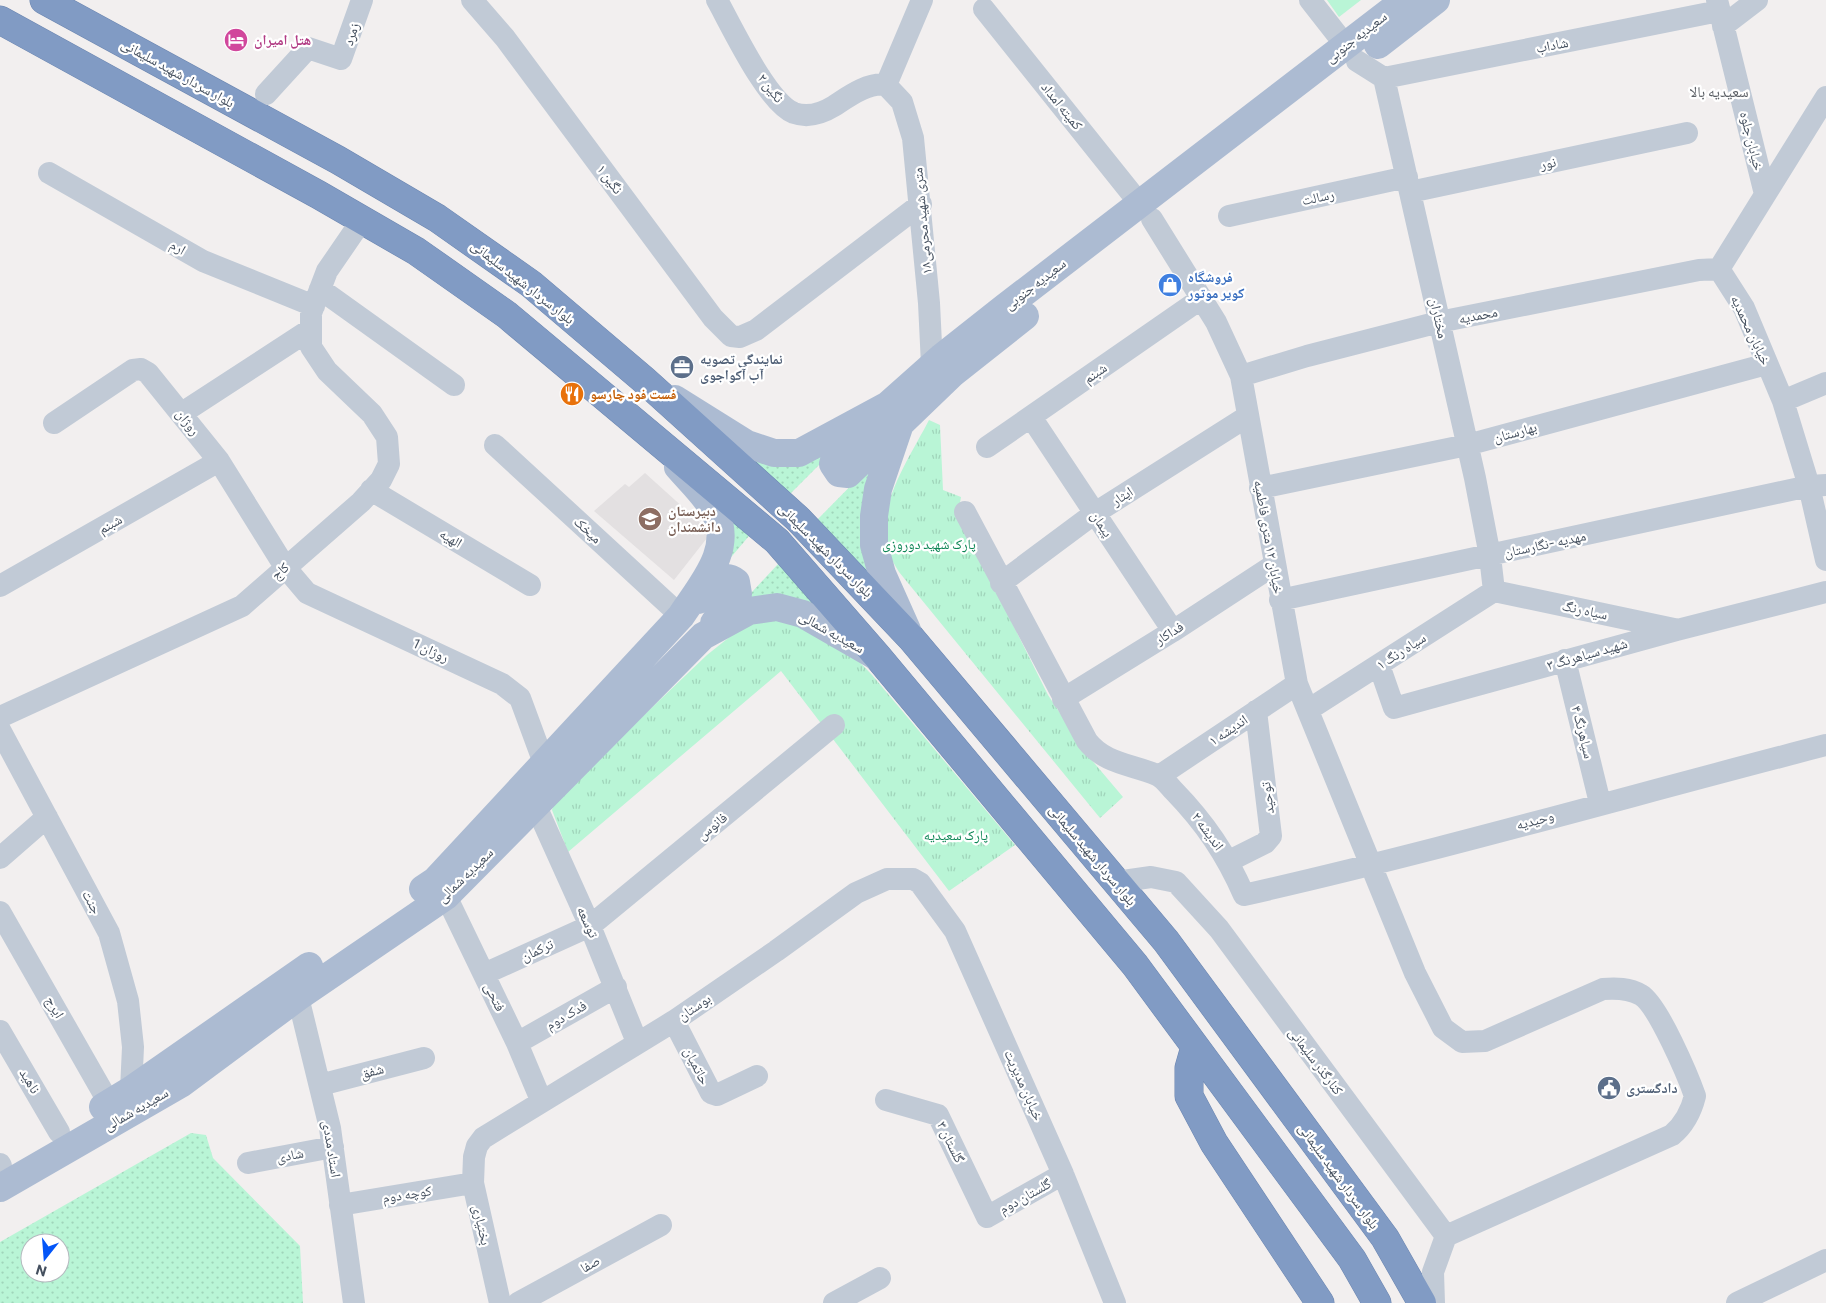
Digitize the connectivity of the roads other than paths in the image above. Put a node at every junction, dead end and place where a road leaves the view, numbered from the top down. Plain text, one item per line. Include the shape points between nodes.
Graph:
1 (44, 0) edge
2 (362, 0) edge
3 (472, 0) edge
4 (717, 0) edge
5 (922, 0) edge
6 (1310, 0) edge
7 (1405, 0) edge
8 (1436, 0) edge
9 (1757, 0) edge
10 (984, 9) dead end
11 (1720, 12) edge
12 (0, 20) edge
13 (1351, 53) junction
14 (157, 62) junction
15 (1384, 78) junction
16 (886, 85) junction
17 (136, 94) junction
18 (266, 94) dead end
19 (1824, 102) edge
20 (1687, 133) dead end
21 (49, 172) dead end
22 (1408, 185) junction
23 (1765, 194) junction
24 (921, 204) junction
25 (1146, 211) junction
26 (1229, 216) dead end
27 (362, 220) junction
28 (1719, 269) junction
29 (317, 297) junction
30 (1202, 298) junction
31 (1440, 322) junction
32 (311, 329) junction
33 (1767, 364) junction
34 (932, 365) junction
35 (1240, 376) junction
36 (644, 380) junction
37 (1826, 383) edge
38 (454, 386) dead end
39 (1783, 401) junction
40 (182, 413) junction
41 (894, 414) junction
42 (1248, 416) junction
43 (1031, 417) junction
44 (54, 423) dead end
45 (495, 445) dead end
46 (1467, 445) junction
47 (662, 447) junction
48 (987, 447) dead end
49 (219, 461) junction
50 (1818, 486) edge
51 (1260, 488) junction
52 (371, 490) junction
53 (965, 512) dead end
54 (1095, 513) junction
55 (1490, 556) junction
56 (1826, 560) edge
57 (1274, 565) junction
58 (285, 567) junction
59 (1001, 582) junction
60 (530, 585) dead end
61 (0, 586) edge
62 (1494, 591) junction
63 (1826, 592) edge
64 (1280, 600) junction
65 (681, 616) junction
66 (1677, 630) junction
67 (1173, 631) junction
68 (703, 636) junction
69 (912, 638) junction
70 (878, 657) junction
71 (1565, 660) junction
72 (1379, 665) junction
73 (1297, 684) junction
74 (1062, 699) junction
75 (1308, 710) junction
76 (1256, 711) junction
77 (0, 717) edge
78 (834, 725) dead end
79 (0, 730) edge
80 (1826, 745) edge
81 (544, 763) junction
82 (1160, 776) junction
83 (1600, 803) junction
84 (535, 804) junction
85 (47, 817) junction
86 (0, 858) edge
87 (1229, 861) junction
88 (1372, 864) junction
89 (913, 879) joint
90 (1116, 882) junction
91 (1244, 895) joint
92 (446, 896) junction
93 (0, 912) edge
94 (590, 926) junction
95 (484, 974) junction
96 (616, 987) junction
97 (293, 989) junction
98 (674, 1020) junction
99 (0, 1031) edge
100 (637, 1042) junction
101 (517, 1044) junction
102 (1196, 1047) junction
103 (424, 1058) dead end
104 (757, 1076) dead end
105 (320, 1085) junction
106 (120, 1096) junction
107 (541, 1100) junction
108 (886, 1100) dead end
109 (1301, 1124) junction
110 (59, 1132) junction
111 (477, 1146) joint
112 (332, 1147) junction
113 (1271, 1149) junction
114 (248, 1163) dead end
115 (0, 1171) edge
116 (1063, 1174) junction
117 (473, 1183) junction
118 (1348, 1188) junction
119 (340, 1205) junction
120 (987, 1217) joint
121 (1325, 1222) junction
122 (661, 1225) dead end
123 (1446, 1236) junction
124 (1826, 1260) edge
125 (880, 1278) dead end
126 (354, 1303) edge
127 (500, 1303) edge
128 (518, 1303) edge
129 (834, 1303) edge
130 (1115, 1303) edge
131 (1320, 1303) edge
132 (1377, 1303) edge
133 (1422, 1303) edge
134 (1434, 1303) edge
135 (1737, 1303) edge

1 - 14 highway, بلوار سردار شهید سلیمانی
2 - 18 street, زمرد via 341,59 308,48
3 - 24 street, نگین ۱ via 505,38 729,335 737,337 756,330
4 - 16 street, نگین ۲ via 764,82 792,112 806,116 818,114 866,88
5 - 16 street
6 - 13 street
7 - 13 main road, سعیدیه جنوبی
8 - 13 main road, سعیدیه جنوبی
9 - 11 street
10 - 25 street, کمیته امداد
11 - 15 street, شاداب
11 - 23 street, خیابان جلوه
12 - 17 highway, بلوار سردار شهید سلیمانی
13 - 15 street
13 - 25 main road, سعیدیه جنوبی
14 - 17 highway
14 - 36 highway, بلوار سردار شهید سلیمانی via 437,218 531,284
15 - 22 street, مختاران
16 - 24 street, ۱۸متری شهید محرمی via 899,97 910,123
17 - 27 highway, بلوار سردار شهید سلیمانی
19 - 23 street
20 - 22 street, نور
21 - 29 street, ارم via 203,261
22 - 26 street, رسالت
22 - 31 street, مختاران
23 - 28 street
24 - 34 street, ۱۸متری شهید محرمی
25 - 30 street, خیابان ۱۲ متری فاطمیه
25 - 34 main road, سعیدیه جنوبی
25 - 41 main road, سعیدیه جنوبی via 953,373
27 - 29 street via 327,271
27 - 47 highway, بلوار سردار شهید سلیمانی via 416,251 507,315
28 - 31 street, محمدیه via 1699,270
28 - 33 street, خیابان محمدیه via 1744,308
29 - 32 street via 311,313
29 - 38 street, ارم
30 - 35 street, خیابان ۱۲ متری فاطمیه
30 - 43 street, شبنم
31 - 35 street, محمدیه
31 - 46 street, مختاران
32 - 40 street
32 - 52 street, کاج via 311,347 327,371 372,414 387,436 389,464 381,480
33 - 39 street, خیابان محمدیه
33 - 46 street, بهارستان
34 - 41 main road, سعیدیه جنوبی
35 - 42 street, خیابان ۱۲ متری فاطمیه
36 - 41 main road, سعیدیه جنوبی via 747,444 774,453 799,453
36 - 69 highway, بلوار سردار شهید سلیمانی via 798,519
37 - 39 street
39 - 50 street, خیابان محمدیه
40 - 44 street, روژان via 148,372 141,369 133,370
40 - 49 street, روژان
41 - 69 main road, سعیدیه جنوبی via 874,516 874,545 882,574
42 - 51 street, خیابان ۱۲ متری فاطمیه
42 - 54 street, ایثار
43 - 48 street, شبنم
43 - 54 street, پیمان
45 - 65 street, میخک
46 - 51 street, بهارستان
46 - 55 street, مختاران
47 - 65 main road, سعیدیه شمالی via 712,508 721,525 722,543 711,570
47 - 70 highway, بلوار سردار شهید سلیمانی via 777,542
49 - 58 street, روژان
49 - 61 street, شبنم
50 - 55 street, مهدیه -نگارستان
50 - 56 street, خیابان محمدیه
51 - 57 street, خیابان ۱۲ متری فاطمیه
52 - 58 street, کاج
52 - 60 street, الهیه
53 - 59 street
54 - 59 street, ایثار
54 - 67 street, پیمان
55 - 62 street, مختاران
55 - 64 street, مهدیه -نگارستان
57 - 64 street, خیابان ۱۲ متری فاطمیه
57 - 67 street, فداکار
58 - 77 street, کاج via 242,606
58 - 81 street, روژان 1 via 307,593 502,684 520,698
59 - 74 street
62 - 66 street, سیاه رنگ
62 - 72 street, سیاه رنگ ۱
63 - 66 street, شهید سیاهرنگ ۳
64 - 73 street, خیابان ۱۲ متری فاطمیه
65 - 68 main road via 720,579 729,578 736,582 736,597
65 - 81 main road, سعیدیه شمالی
66 - 71 street, شهید سیاهرنگ ۳
67 - 74 street, فداکار
68 - 70 main road, سعیدیه شمالی via 749,610 777,607 803,614
68 - 84 main road, سعیدیه شمالی
69 - 90 highway, بلوار سردار شهید سلیمانی
70 - 102 highway, بلوار سردار شهید سلیمانی via 1135,965
71 - 72 street, شهید سیاهرنگ ۳ via 1394,708
71 - 83 street, سیاهرنگ ۴
72 - 75 street, سیاه رنگ ۱
73 - 75 street, خیابان ۱۲ متری فاطمیه
73 - 76 street, اندیشه ۱
74 - 82 street via 1095,751 1112,762
75 - 88 street, خیابان ۱۲ متری فاطمیه
76 - 82 street, اندیشه ۱
76 - 87 street, توحید via 1270,836 1265,843
78 - 94 street, فانوس
79 - 85 street, جنت
80 - 83 street, وحیدیه
81 - 97 main road, سعیدیه شمالی via 435,881
82 - 87 street, اندیشه ۲ via 1194,812
83 - 88 street, وحیدیه
84 - 92 main road, سعیدیه شمالی
84 - 94 street, توسعه
85 - 86 street
85 - 106 street, جنت via 109,933 128,1001 133,1046
87 - 91 street, اندیشه ۲
88 - 91 street, وحیدیه
88 - 123 street, خیابان ۱۲ متری فاطمیه via 1414,973 1443,1028 1462,1042 1485,1042 1603,989 1620,988 1640,995 1648,1002 1695,1096 1684,1123 1672,1135
89 - 98 street, بوستان via 887,879 856,893
89 - 116 street, خیابان مدیریت via 920,883 955,931
90 - 109 highway, بلوار سردار شهید سلیمانی via 1166,941
90 - 123 street, کنارگذر سلیمانی via 1151,877 1176,882 1219,929
92 - 95 street, فتحی
92 - 97 main road, سعیدیه شمالی
93 - 106 street, ایرج
94 - 95 street, ترکمان
94 - 96 street, توسعه
95 - 101 street, فتحی
96 - 100 street, توسعه
96 - 101 street, فدک دوم
97 - 105 street, استاد مددی
97 - 106 main road, سعیدیه شمالی
97 - 115 main road, سعیدیه شمالی via 182,1082
98 - 100 street, بوستان
98 - 104 street, حاتمیان via 710,1094 717,1095
99 - 110 street, ناهید
100 - 107 street, بوستان
101 - 107 street, فتحی
102 - 113 highway, بلوار سردار شهید سلیمانی
102 - 131 highway via 1189,1068 1189,1096 1214,1144
103 - 105 street, شفق
105 - 112 street, استاد مددی
106 - 110 main road, سعیدیه شمالی
107 - 111 street, بوستان via 483,1138
108 - 120 street, گلستان ۳ via 938,1115
109 - 113 highway via 1300,1136 1294,1145
109 - 118 highway, بلوار سردار شهید سلیمانی
110 - 115 main road, سعیدیه شمالی
111 - 117 street, بختیاری
112 - 114 street, شادی
112 - 119 street, استاد مددی
113 - 121 highway, بلوار سردار شهید سلیمانی
116 - 120 street, گلستان دوم
116 - 130 street, خیابان مدیریت
117 - 119 street, کوچه دوم
117 - 127 street, بختیاری
118 - 121 highway via 1334,1188 1327,1199
118 - 133 highway, بلوار سردار شهید سلیمانی via 1385,1238
119 - 126 street, استاد مددی
121 - 132 highway, بلوار سردار شهید سلیمانی via 1352,1259
122 - 128 street, صفا
123 - 134 street via 1433,1272
124 - 135 street
125 - 129 street

